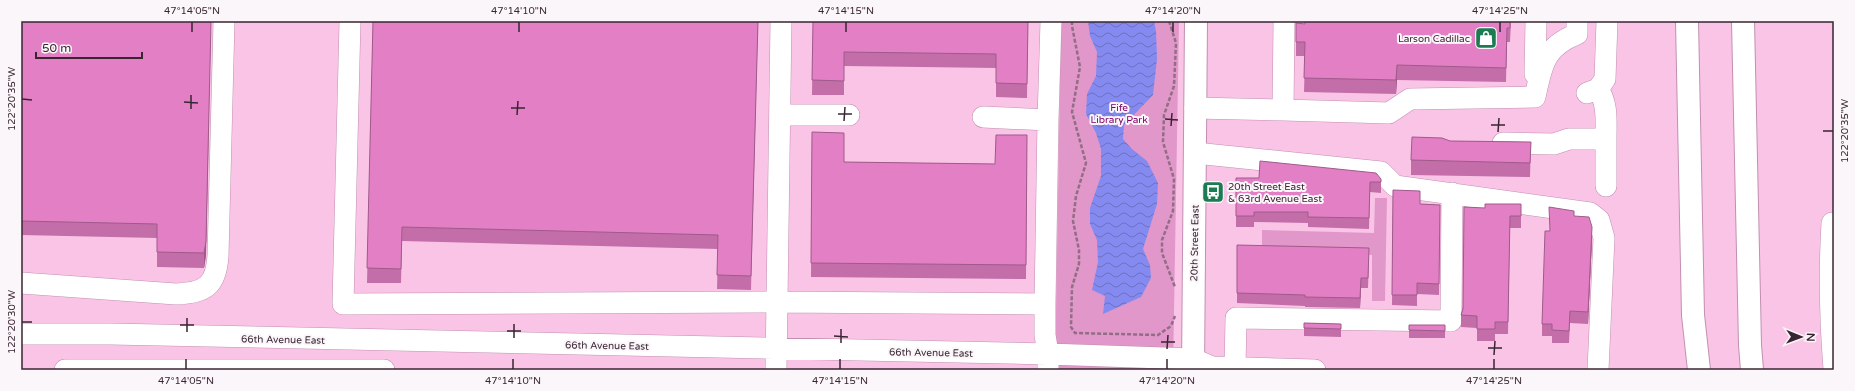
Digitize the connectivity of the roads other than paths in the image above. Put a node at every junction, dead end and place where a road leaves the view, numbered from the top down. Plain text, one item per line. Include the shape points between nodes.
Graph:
1 (224, 21) edge
2 (350, 21) edge
3 (781, 21) edge
4 (1051, 21) edge
5 (1196, 21) edge
6 (1284, 21) edge
7 (1536, 21) edge
8 (1577, 21) edge
9 (1607, 21) edge
10 (1687, 21) edge
11 (1743, 21) edge
12 (1535, 97) junction
13 (1195, 108) junction
14 (1283, 110) junction
15 (849, 115) dead end
16 (780, 116) junction
17 (983, 117) dead end
18 (1048, 120) junction
19 (1606, 139) junction
20 (1482, 143) edge
21 (1195, 153) junction
22 (1606, 186) dead end
23 (1452, 193) junction
24 (1833, 222) edge
25 (21, 282) edge
26 (777, 302) junction
27 (1045, 304) junction
28 (21, 334) edge
29 (777, 348) junction
30 (1048, 362) edge
31 (1193, 364) edge
32 (1235, 368) junction
33 (296, 369) edge
34 (1834, 369) edge
35 (65, 370) edge
36 (384, 370) edge
37 (776, 370) edge
38 (1315, 370) edge
39 (1598, 370) edge
40 (1699, 370) edge
41 (1752, 370) edge

1 - 25 street via 218,256 210,284 200,291 176,294
2 - 26 street via 343,304
3 - 16 street
4 - 18 street
5 - 13 main road, 20th Street East
6 - 14 street
7 - 12 street
8 - 12 street via 1577,34 1549,52 1542,67
9 - 19 street via 1605,79 1592,91 1603,95
10 - 40 main road via 1693,315
11 - 41 main road
12 - 14 street via 1410,99 1389,113
13 - 14 street
13 - 21 main road, 20th Street East
15 - 16 street
16 - 26 street
17 - 18 street
18 - 27 street
19 - 20 street via 1569,139 1554,144
19 - 22 street
21 - 23 street via 1381,172 1395,186
21 - 31 main road, 20th Street East
23 - 32 street via 1451,321 1236,318
23 - 39 street via 1590,213 1599,220 1604,238
24 - 34 street via 1829,269
26 - 27 street
26 - 29 street
27 - 30 street
28 - 29 street, 66th Avenue East
29 - 30 street, 66th Avenue East
29 - 37 street
30 - 31 street, 66th Avenue East
31 - 32 street
32 - 38 street
33 - 35 street
33 - 36 street

